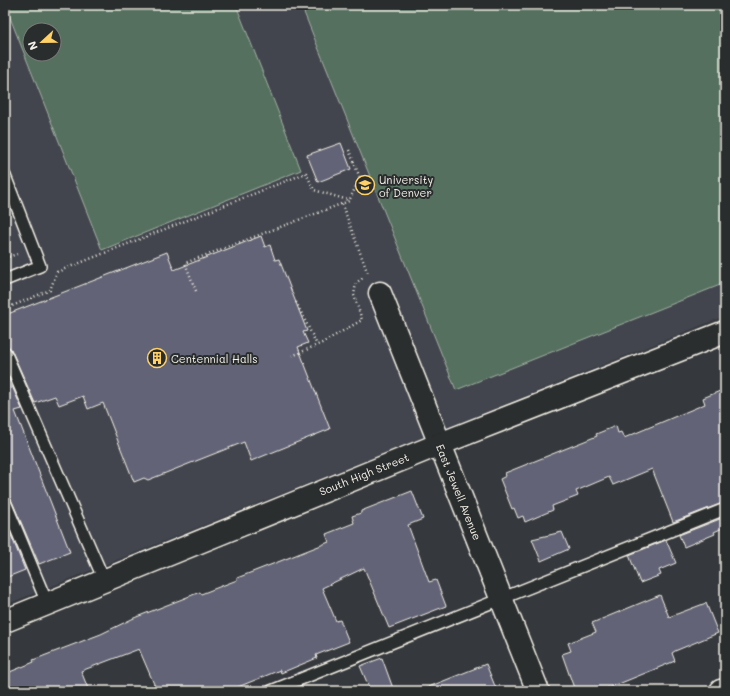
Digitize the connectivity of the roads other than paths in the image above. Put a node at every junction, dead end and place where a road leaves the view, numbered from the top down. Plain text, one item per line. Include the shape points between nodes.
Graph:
1 (5, 176) edge
2 (5, 280) edge
3 (380, 293) dead end
4 (725, 332) edge
5 (5, 352) edge
6 (440, 444) junction
7 (5, 502) edge
8 (725, 509) edge
9 (104, 580) junction
10 (501, 599) junction
11 (48, 603) junction
12 (5, 621) edge
13 (725, 690) edge
14 (271, 691) edge
15 (538, 691) edge
16 (721, 691) edge

1 - 2 lane via 40,266
3 - 6 street, East Jewell Avenue
4 - 6 street, South High Street
5 - 9 lane
6 - 9 street, South High Street
6 - 10 street, East Jewell Avenue
7 - 11 lane
8 - 10 lane
9 - 11 street, South High Street
10 - 14 lane
10 - 15 street, East Jewell Avenue
11 - 12 street, South High Street
13 - 16 street

